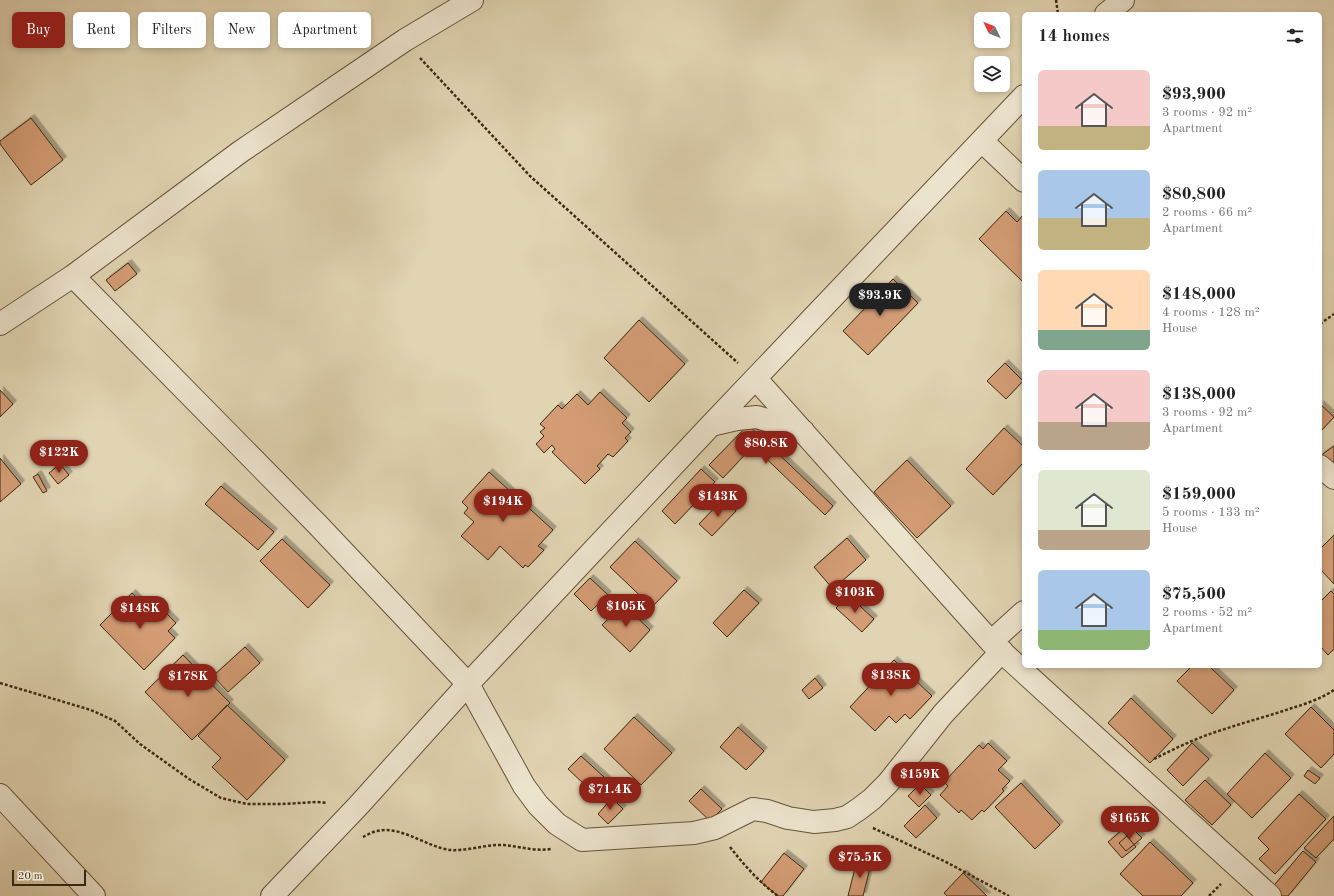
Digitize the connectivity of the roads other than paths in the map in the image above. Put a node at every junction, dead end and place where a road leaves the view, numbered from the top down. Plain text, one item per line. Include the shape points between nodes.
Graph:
1 (472, 0) edge
2 (1123, 0) edge
3 (1108, 12) edge
4 (1022, 98) edge
5 (982, 141) junction
6 (1022, 179) edge
7 (73, 276) junction
8 (0, 324) edge
9 (756, 379) junction
10 (711, 425) junction
11 (803, 431) junction
12 (1322, 468) edge
13 (1334, 478) edge
14 (1022, 615) edge
15 (997, 646) junction
16 (468, 684) junction
17 (0, 795) edge
18 (94, 896) edge
19 (272, 896) edge
20 (1270, 896) edge

1 - 7 street via 405,40 240,152
2 - 3 street
4 - 5 street
5 - 6 street
5 - 9 street
7 - 8 street
7 - 16 street via 317,524
9 - 10 street
9 - 11 street
10 - 11 street via 757,417
10 - 16 street
11 - 15 street
12 - 13 street
14 - 15 street
15 - 16 street via 888,783 872,799 847,816 814,822 753,809 715,828 694,833 582,840 557,824 524,786
15 - 20 street
16 - 19 street via 358,806
17 - 18 street

